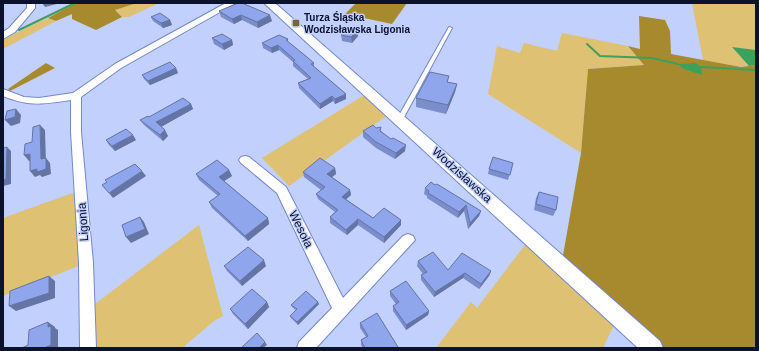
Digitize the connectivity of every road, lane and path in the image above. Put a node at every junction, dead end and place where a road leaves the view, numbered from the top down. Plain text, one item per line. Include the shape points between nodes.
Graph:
1 (31, 3) edge
2 (232, 3) edge
3 (269, 3) edge
4 (450, 28) dead end
5 (3, 36) edge
6 (3, 92) edge
7 (76, 96) junction
8 (400, 119) junction
9 (245, 160) dead end
10 (408, 240) dead end
11 (341, 310) junction
12 (88, 348) edge
13 (305, 348) edge
14 (653, 348) edge

1 - 5 street via 31,8 24,18
2 - 7 street via 118,66
3 - 8 street, Wodzisławska
4 - 8 lane
6 - 7 street via 23,100
7 - 12 street, Ligonia via 76,132 86,263
8 - 14 street, Wodzisławska
9 - 11 street, Wesoła via 282,190
10 - 11 street
11 - 13 street

